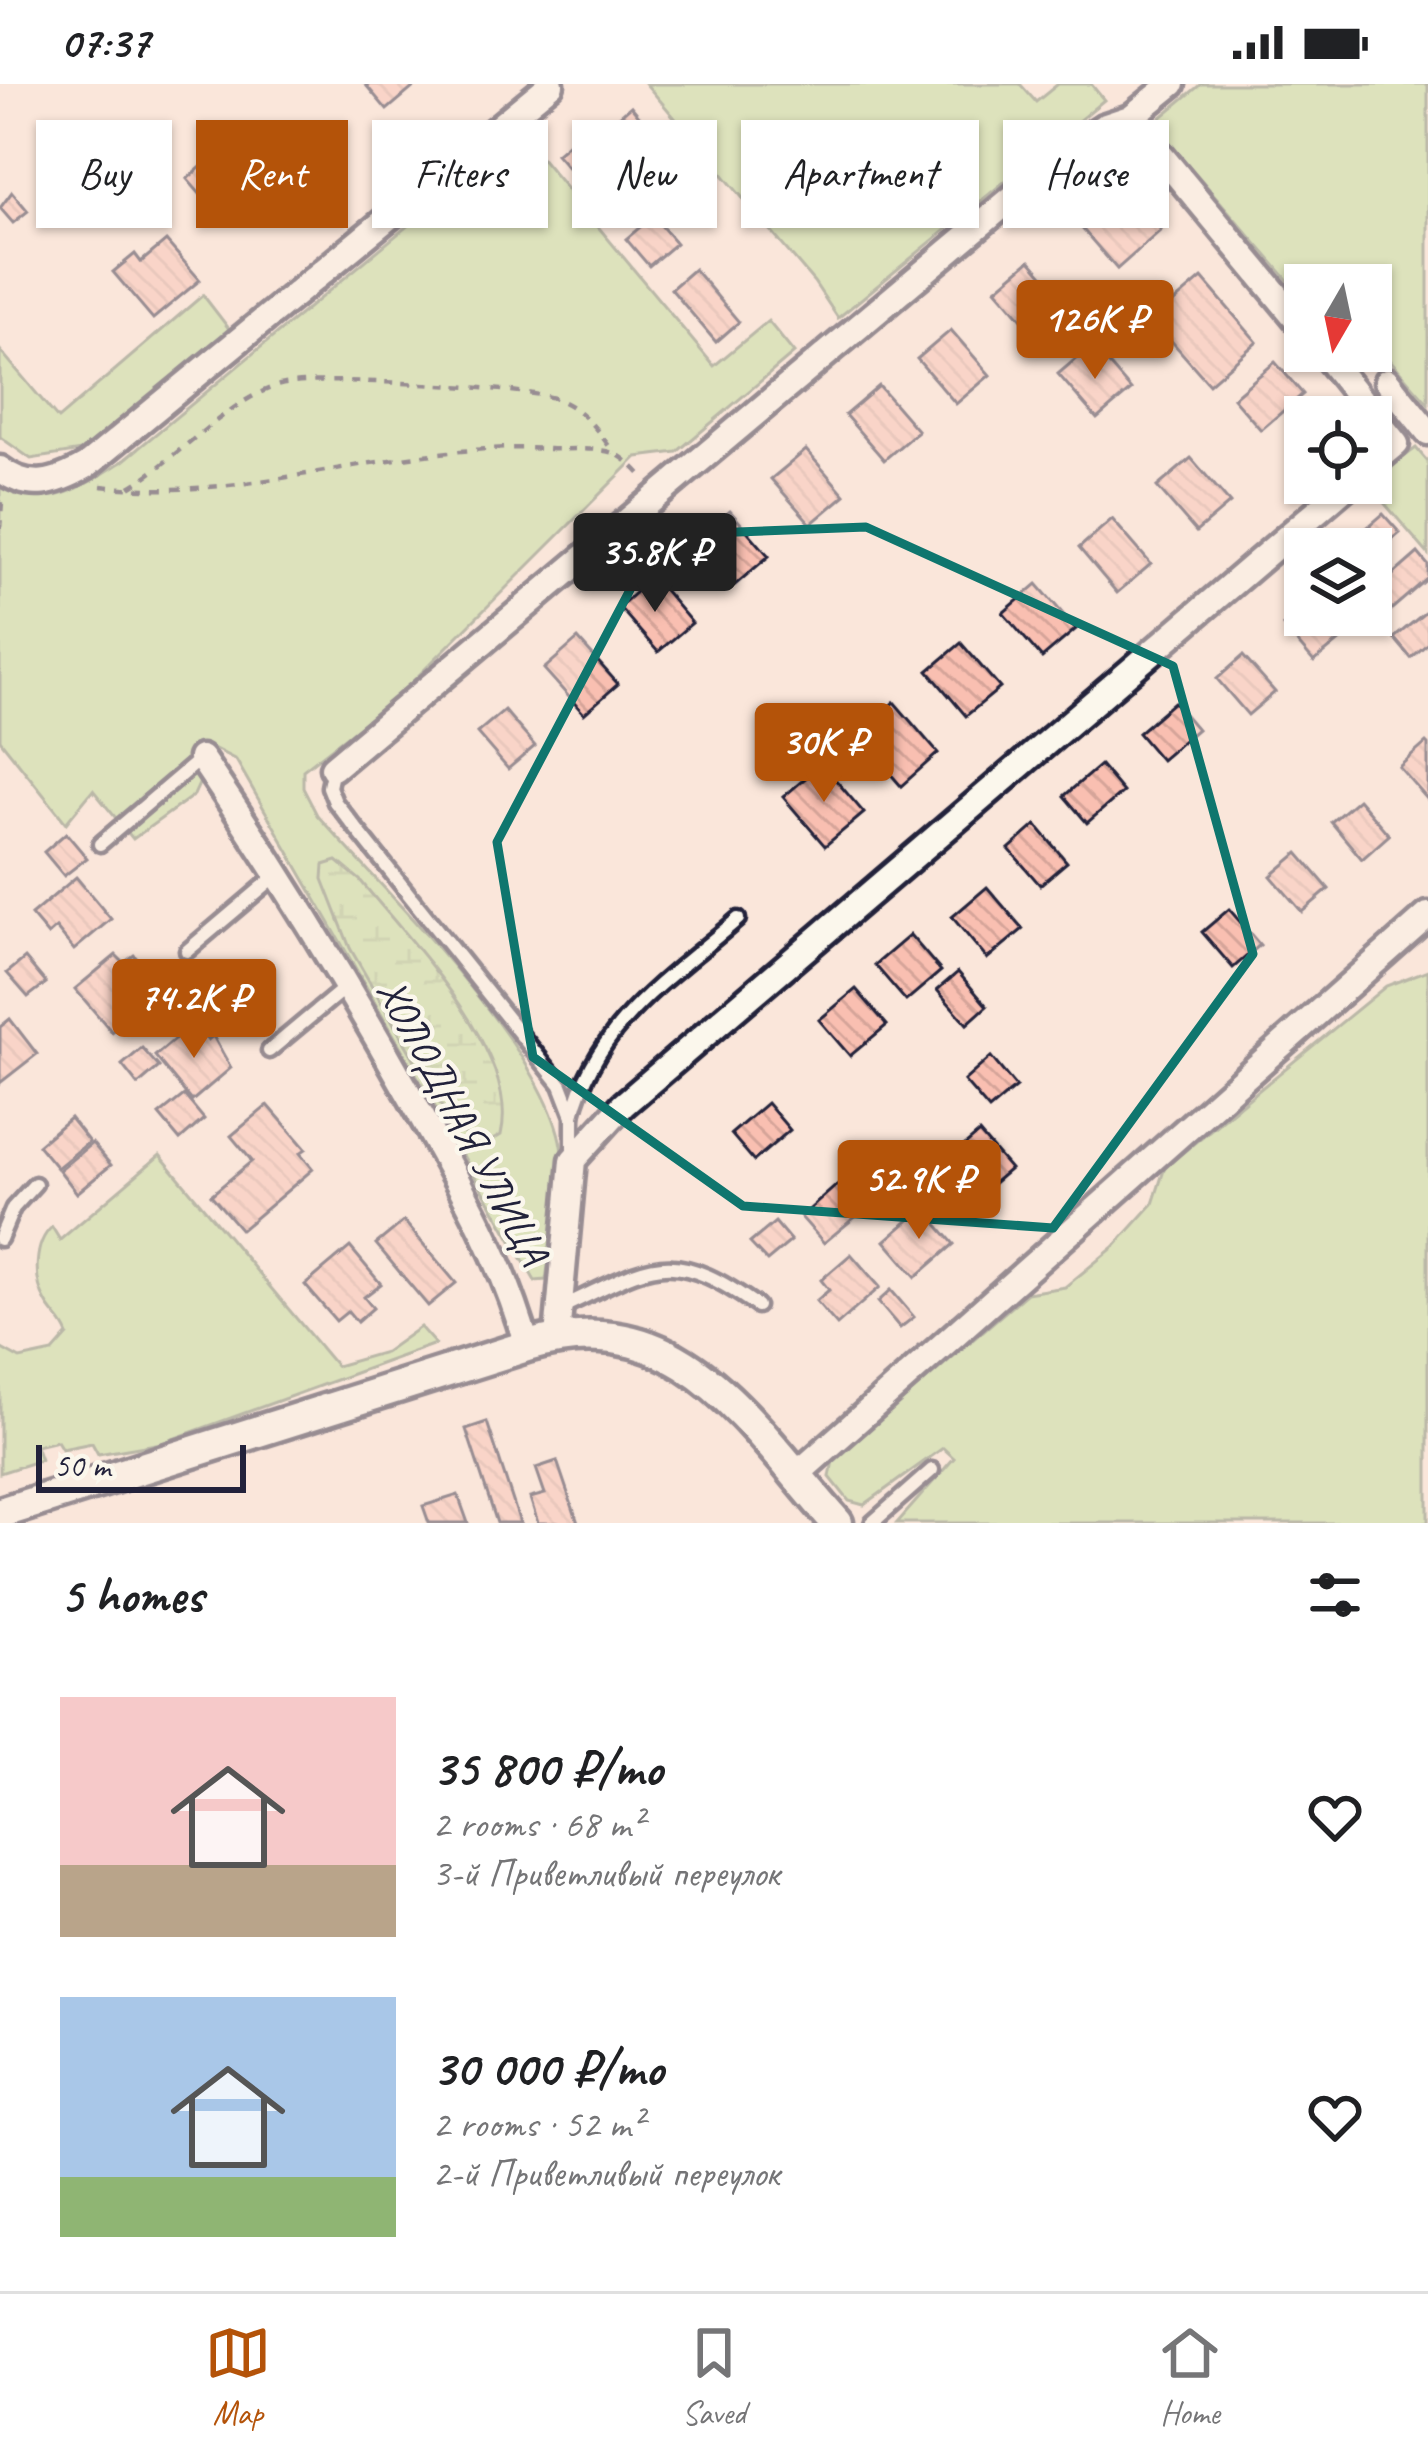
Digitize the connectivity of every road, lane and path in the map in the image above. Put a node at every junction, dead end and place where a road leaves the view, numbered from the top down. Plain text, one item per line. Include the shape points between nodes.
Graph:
1 (551, 84) edge
2 (1172, 84) edge
3 (1130, 118) junction
4 (1284, 304) edge
5 (1339, 372) edge
6 (1387, 381) dead end
7 (1358, 396) edge
8 (1428, 432) edge
9 (614, 453) junction
10 (0, 469) edge
11 (60, 482) junction
12 (127, 489) junction
13 (656, 493) junction
14 (1325, 504) edge
15 (201, 758) joint
16 (333, 768) joint
17 (100, 844) dead end
18 (279, 873) junction
19 (1428, 915) edge
20 (738, 919) dead end
21 (187, 951) dead end
22 (347, 985) junction
23 (268, 1051) dead end
24 (573, 1116) junction
25 (572, 1160) junction
26 (35, 1184) dead end
27 (0, 1239) edge
28 (757, 1306) dead end
29 (547, 1331) junction
30 (932, 1470) dead end
31 (795, 1476) junction
32 (0, 1513) edge
33 (837, 1523) edge
34 (872, 1523) edge

1 - 11 street
2 - 3 street
3 - 4 street
3 - 13 street via 1075,146
5 - 7 street
6 - 8 street
9 - 12 path via 504,446
9 - 12 path via 589,419 556,399 282,384 250,398
9 - 13 path
10 - 11 street via 36,484
11 - 12 path
13 - 16 street
14 - 25 street via 623,1105
15 - 17 lane
15 - 18 street, ХОЛОДНАЯ УЛИЦА
16 - 24 lane via 335,802 546,1061
18 - 21 lane
18 - 22 street, ХОЛОДНАЯ УЛИЦА
19 - 31 street
20 - 24 lane via 627,1015 592,1058
22 - 23 lane
22 - 29 street, ХОЛОДНАЯ УЛИЦА via 511,1286
24 - 25 lane
25 - 29 street
26 - 27 lane
28 - 29 lane via 715,1276 684,1264 656,1265
29 - 31 street via 632,1339 671,1353 704,1374
29 - 32 street
30 - 34 lane
31 - 33 street

